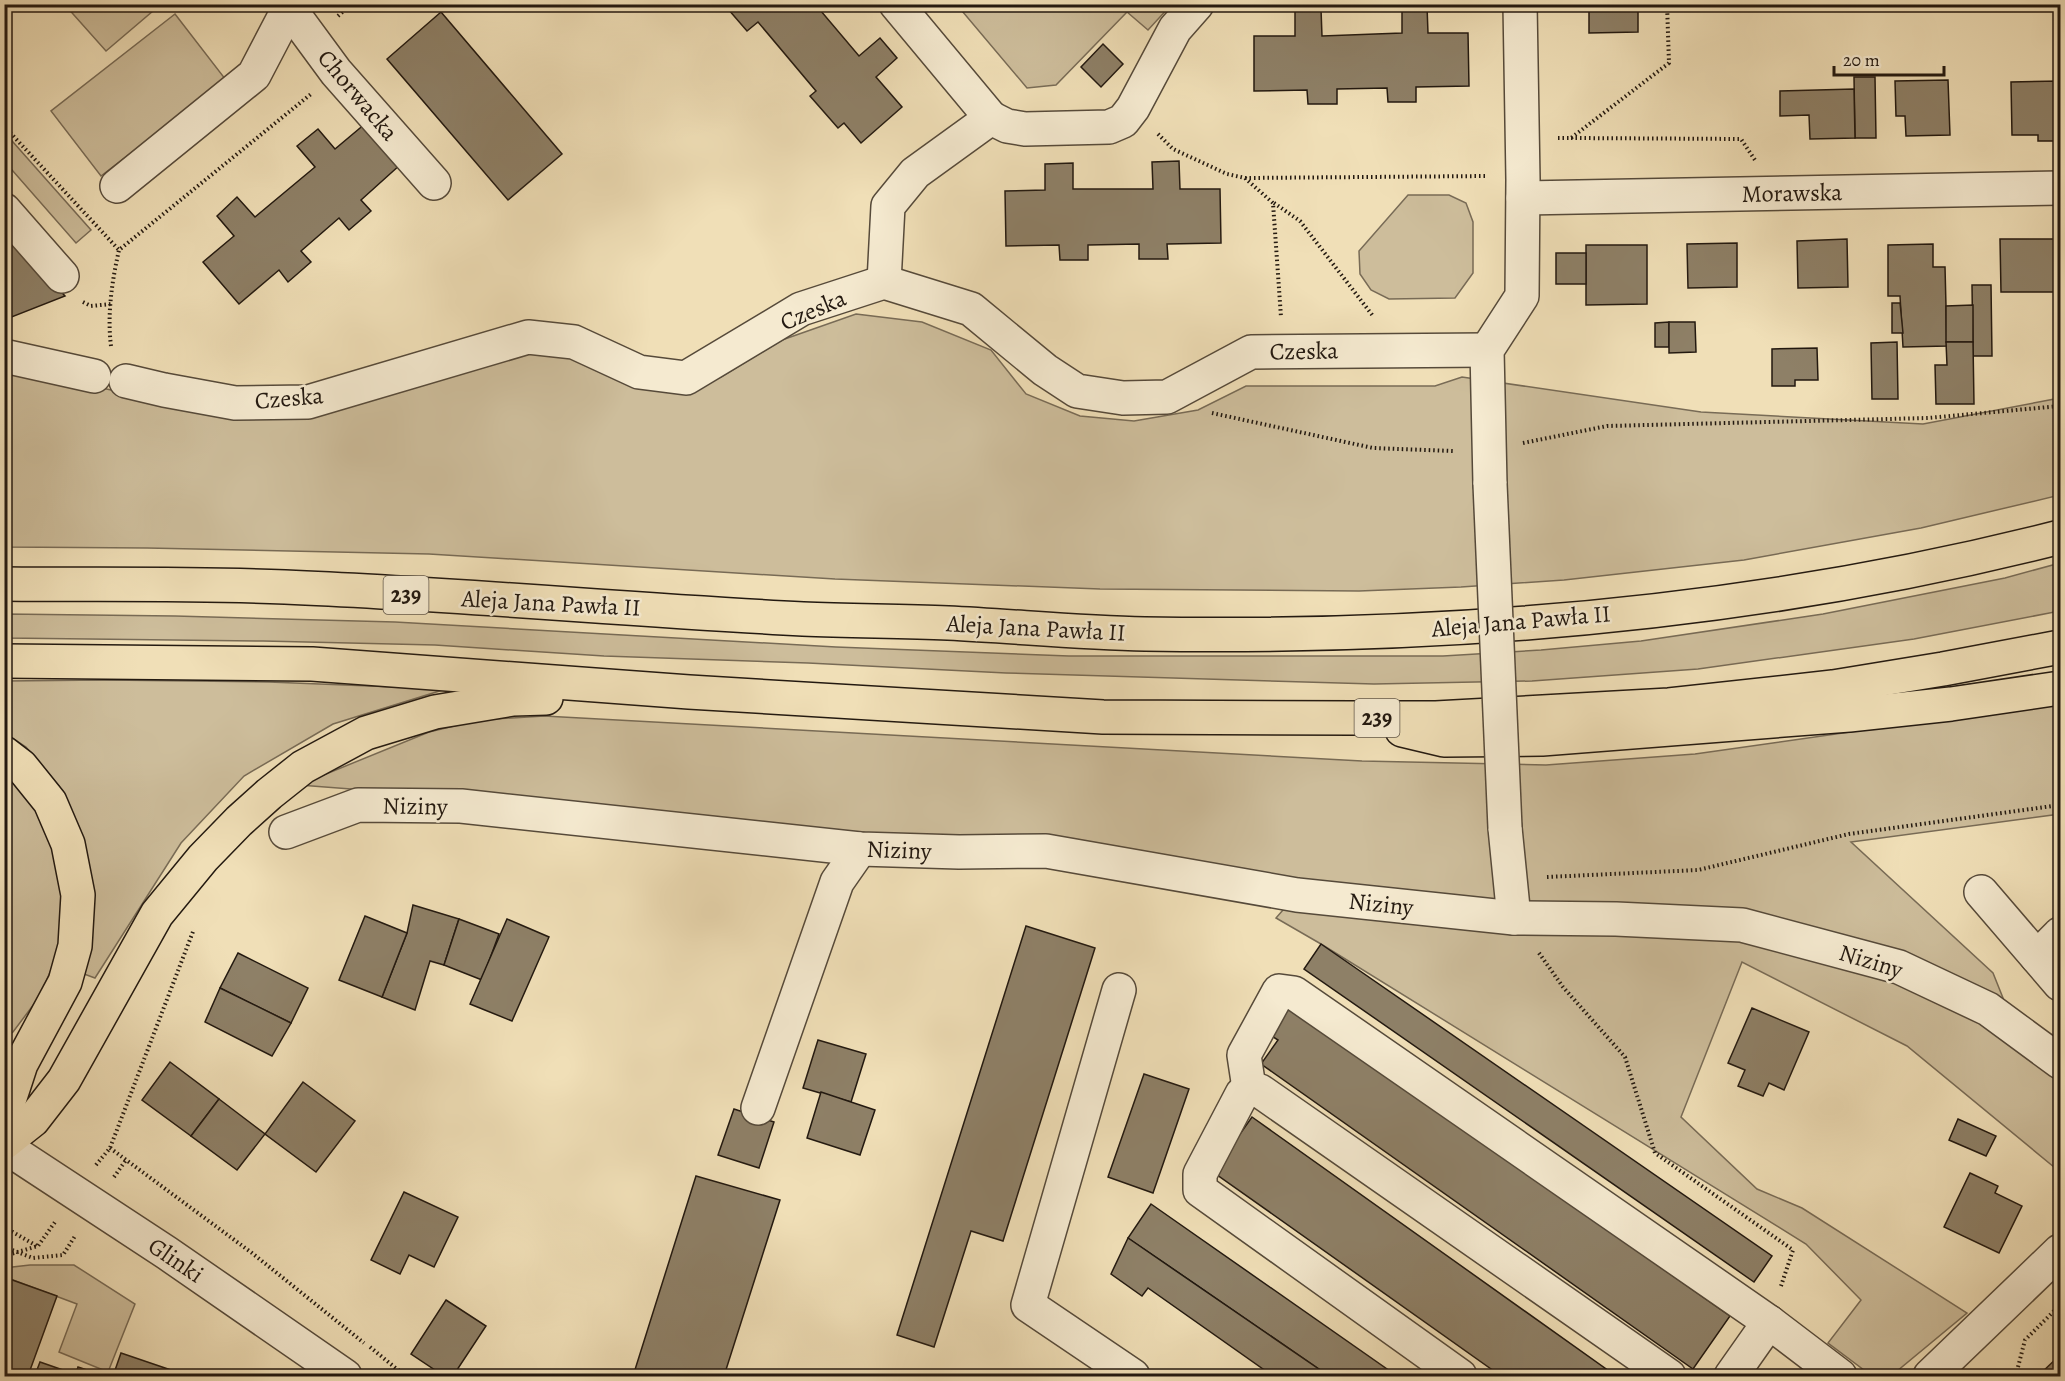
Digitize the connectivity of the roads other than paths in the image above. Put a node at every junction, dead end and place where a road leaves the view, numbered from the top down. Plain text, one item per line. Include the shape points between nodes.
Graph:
1 (897, 4) edge
2 (1197, 4) edge
3 (1520, 4) edge
4 (288, 6) edge
5 (991, 118) junction
6 (434, 183) dead end
7 (117, 186) dead end
8 (2061, 188) edge
9 (1523, 189) junction
10 (4, 210) edge
11 (62, 276) dead end
12 (884, 282) junction
13 (1487, 350) junction
14 (4, 356) edge
15 (94, 376) dead end
16 (126, 381) road end
17 (2061, 537) edge
18 (4, 584) edge
19 (2061, 647) edge
20 (4, 661) edge
21 (2061, 688) edge
22 (689, 692) junction
23 (1354, 718) junction
24 (4, 753) edge
25 (286, 832) dead end
26 (860, 849) junction
27 (1981, 892) dead end
28 (1514, 918) junction
29 (2061, 934) edge
30 (2037, 957) junction
31 (2061, 984) edge
32 (1119, 990) dead end
33 (2058, 1055) edge
34 (1249, 1088) junction
35 (758, 1108) dead end
36 (4, 1121) edge
37 (4, 1145) edge
38 (2061, 1251) edge
39 (1769, 1322) junction
40 (345, 1377) edge
41 (1133, 1377) edge
42 (1460, 1377) edge
43 (1669, 1377) edge
44 (1731, 1377) edge
45 (1840, 1377) edge
46 (1930, 1377) edge

1 - 5 street
2 - 5 street via 1175,29 1123,121 1109,127 1025,129
3 - 9 street
4 - 6 street, Chorwacka via 336,72
4 - 7 street via 254,75
5 - 12 street via 915,173 888,206
8 - 9 street, Morawska
9 - 13 street via 1522,296
10 - 11 street
12 - 13 street, Czeska via 971,309 1077,391 1124,398 1167,397 1251,352
12 - 16 street, Czeska via 801,309 686,378 639,372 574,342 528,337 308,402 235,403
13 - 28 street, bridge via 1505,828
14 - 15 street
17 - 18 main road, Aleja Jana Pawła II / 239 via 1871,579 1741,600 1426,630 1296,634 1140,634 808,619 291,587
19 - 23 main road, 239 via 1833,687 1670,705 1436,718
20 - 22 main road, 239 via 312,664
21 - 23 main road via 1849,715 1542,739 1444,740
22 - 23 main road, 239 via 1103,717
22 - 37 main road via 513,699 435,712 366,733 303,767 239,820 157,914 64,1080 33,1120
24 - 36 main road via 21,766 50,802 68,844 78,895 75,946 65,982 21,1064
25 - 26 street, Niziny via 358,805 461,806
26 - 28 street, Niziny via 1046,851 1297,895
26 - 35 street via 837,882
27 - 30 street
28 - 33 street, Niziny via 1742,925 1811,942 1899,968 1988,1009
29 - 30 street
30 - 31 street
32 - 41 street via 1028,1305
34 - 39 street via 1244,1055 1279,991 1294,993
34 - 42 street via 1242,1094 1200,1174 1200,1190
34 - 43 street via 1260,1091
37 - 40 street, Glinki
38 - 46 street
39 - 44 street
39 - 45 street

